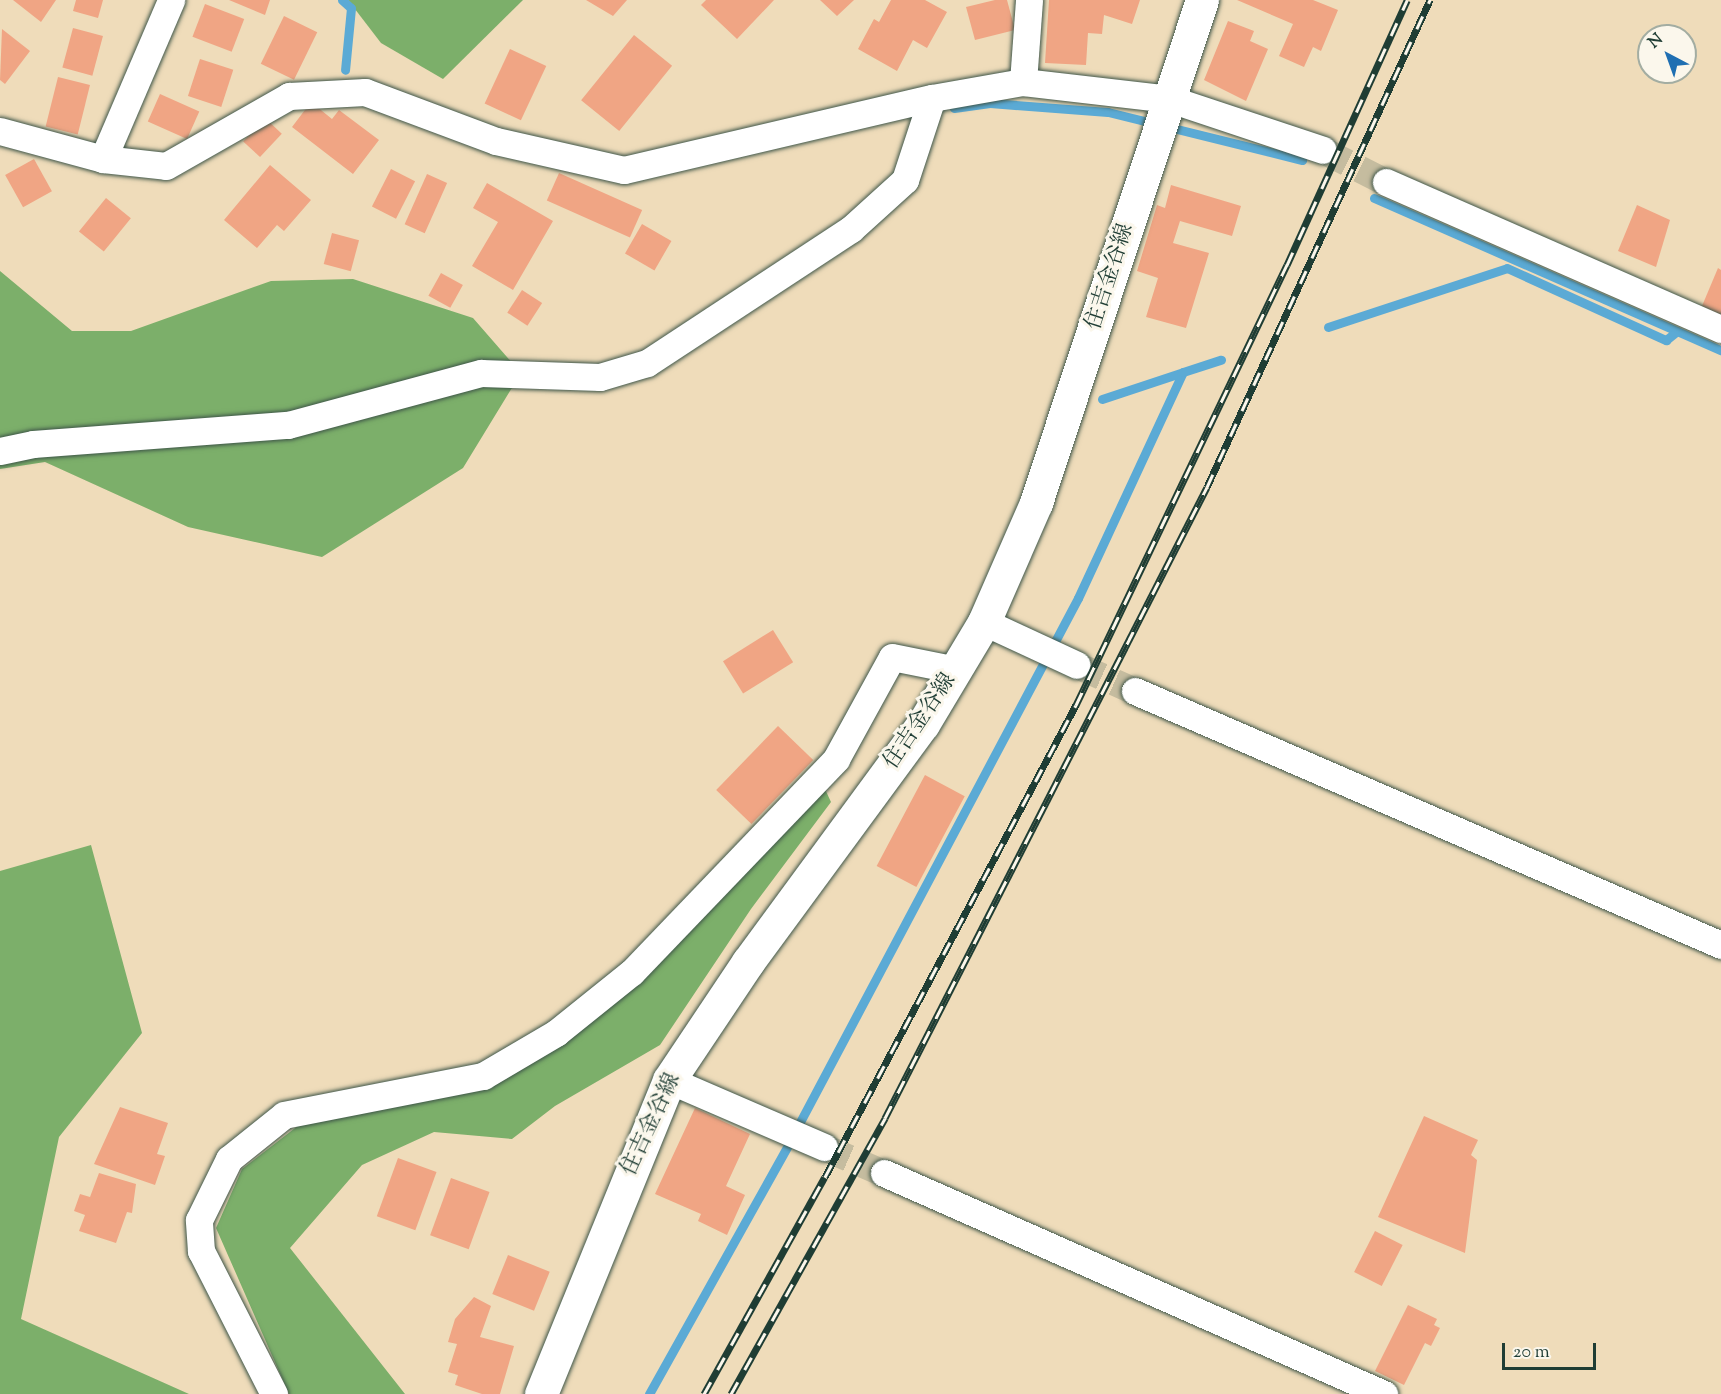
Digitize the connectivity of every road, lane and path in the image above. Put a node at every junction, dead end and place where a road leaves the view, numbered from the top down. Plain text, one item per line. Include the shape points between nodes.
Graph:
1 (171, 0) edge
2 (1029, 0) edge
3 (1202, 0) edge
4 (1023, 82) junction
5 (932, 98) junction
6 (1170, 99) junction
7 (0, 131) edge
8 (1323, 150) tunnel mouth
9 (103, 159) junction
10 (1386, 182) tunnel mouth
11 (1721, 329) edge
12 (0, 451) edge
13 (984, 622) junction
14 (1058, 657) tunnel mouth
15 (957, 670) junction
16 (1136, 692) tunnel mouth
17 (1721, 945) edge
18 (669, 1080) junction
19 (825, 1147) tunnel mouth
20 (884, 1173) tunnel mouth
21 (274, 1394) edge
22 (541, 1394) edge
23 (1384, 1394) edge

1 - 9 street
2 - 4 street
3 - 6 main road, 住吉金谷線
4 - 5 street
4 - 6 street
5 - 9 street via 624,170 496,141 365,92 290,96 166,166
5 - 12 street via 905,180 851,230 647,363 600,377 481,373 288,425 33,444
6 - 8 street
6 - 13 main road, 住吉金谷線 via 1036,503
7 - 9 street
10 - 11 street
13 - 14 street
13 - 15 main road, 住吉金谷線
15 - 18 main road, 住吉金谷線 via 923,724 748,962
15 - 21 street via 892,657 836,759 632,972 556,1034 483,1076 284,1115 229,1159 199,1220 201,1251
16 - 17 street
18 - 19 street
18 - 22 main road, 住吉金谷線
20 - 23 street

